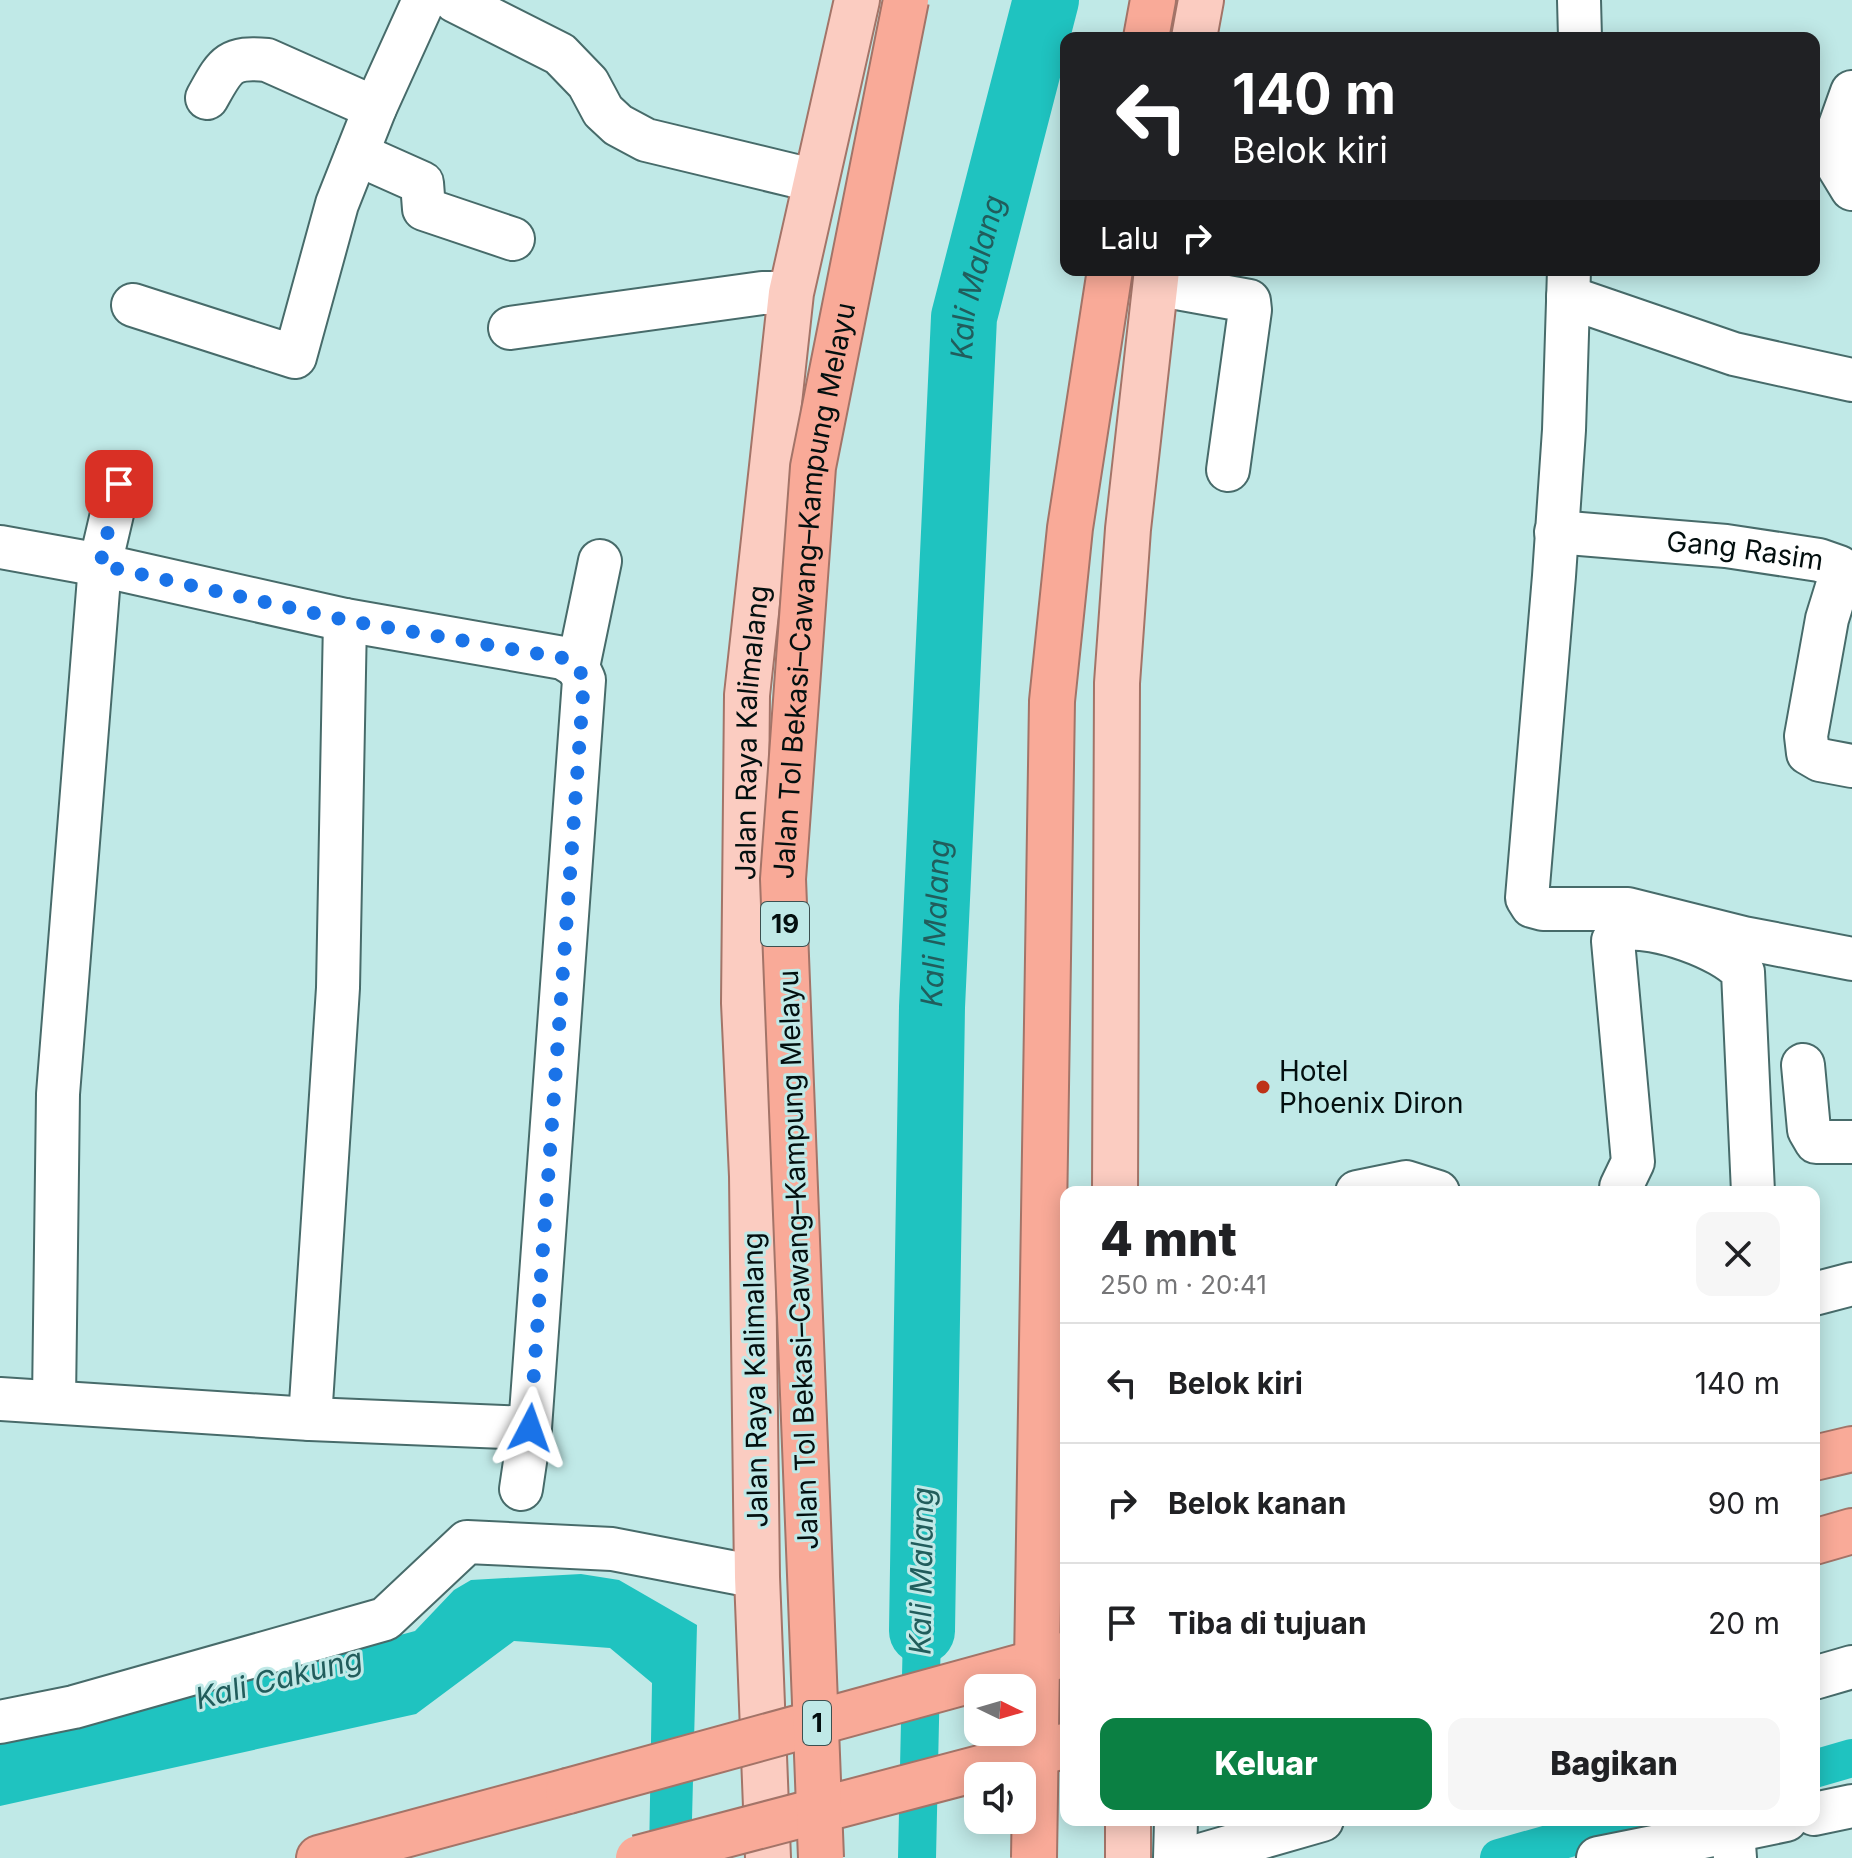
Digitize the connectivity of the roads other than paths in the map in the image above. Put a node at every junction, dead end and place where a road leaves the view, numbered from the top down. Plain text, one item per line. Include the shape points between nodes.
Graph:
1 (424, 0) edge
2 (447, 0) edge
3 (456, 0) edge
4 (857, 0) edge
5 (906, 0) edge
6 (1153, 0) edge
7 (1201, 0) edge
8 (1579, 0) edge
9 (1147, 32) edge
10 (1195, 32) edge
11 (1580, 32) edge
12 (1852, 92) edge
13 (207, 98) dead end
14 (375, 108) junction
15 (1823, 145) edge
16 (357, 154) junction
17 (816, 181) junction
18 (1852, 189) edge
19 (513, 239) dead end
20 (1109, 276) edge
21 (1156, 277) edge
22 (1569, 284) edge
23 (791, 293) junction
24 (133, 305) dead end
25 (510, 328) dead end
26 (1852, 380) edge
27 (1228, 470) dead end
28 (119, 484) dead end
29 (1556, 532) junction
30 (0, 547) edge
31 (600, 561) dead end
32 (100, 565) junction
33 (345, 620) junction
34 (578, 667) junction
35 (1852, 766) edge
36 (1744, 938) junction
37 (1852, 959) edge
38 (1803, 1065) dead end
39 (1852, 1142) edge
40 (1115, 1186) edge
41 (1386, 1186) edge
42 (1419, 1186) edge
43 (1621, 1186) edge
44 (1753, 1186) edge
45 (1764, 1186) edge
46 (1852, 1284) edge
47 (1820, 1292) edge
48 (0, 1399) edge
49 (54, 1401) junction
50 (310, 1419) junction
51 (530, 1428) junction
52 (1852, 1449) edge
53 (1820, 1457) edge
54 (521, 1489) dead end
55 (1852, 1531) edge
56 (1820, 1540) edge
57 (1852, 1560) edge
58 (1820, 1565) edge
59 (757, 1577) junction
60 (1060, 1656) edge
61 (1852, 1667) edge
62 (1820, 1676) edge
63 (0, 1722) edge
64 (1060, 1748) edge
65 (1852, 1806) edge
66 (1820, 1813) edge
67 (1128, 1826) edge
68 (1176, 1826) edge
69 (1301, 1826) edge
70 (1773, 1826) edge
71 (1734, 1844) edge
72 (319, 1858) edge
73 (638, 1858) edge
74 (768, 1858) edge
75 (821, 1858) edge
76 (1034, 1858) edge
77 (1128, 1858) edge
78 (1175, 1858) edge
79 (1190, 1858) edge
80 (1598, 1858) edge

1 - 14 street
2 - 3 street
3 - 17 street via 560,54 588,83 603,111 646,140
4 - 17 main road, Jalan Raya Kalimalang
5 - 75 highway, Jalan Tol Bekasi–Cawang–Kampung Melayu / 19, bridge via 813,467 783,879
6 - 9 highway
7 - 10 main road
8 - 11 street
12 - 15 street
13 - 14 street via 225,67 251,58 267,60
14 - 16 street
15 - 18 street
16 - 19 street via 422,183 424,209
16 - 24 street via 337,204 295,357
17 - 23 main road, Jalan Raya Kalimalang
20 - 76 highway, bridge via 1070,528 1052,701
21 - 27 street via 1249,301
21 - 40 main road via 1117,683
22 - 26 street via 1734,354
22 - 29 street
23 - 25 street
23 - 59 main road, Jalan Raya Kalimalang via 747,695 744,1003 752,1176
28 - 32 street
29 - 35 street, Gang Rasim via 1726,546 1839,567 1806,736 1808,753
29 - 36 street via 1527,898 1543,909 1620,908
30 - 32 street
31 - 34 street
32 - 33 street
32 - 49 street via 58,1094
33 - 34 street via 563,658
33 - 50 street via 338,988
34 - 51 street via 583,696
36 - 37 street
36 - 45 street via 1758,965 1762,988 1758,1099
38 - 39 street via 1809,1130 1816,1142
41 - 42 street
43 - 44 street via 1633,1162 1613,941 1623,929 1635,927 1672,935 1733,961 1743,972
46 - 47 street
48 - 49 street
49 - 50 street
50 - 51 street
51 - 54 street
52 - 53 highway
55 - 56 highway
57 - 58 highway
59 - 63 street via 612,1549 467,1542 385,1619 74,1707
59 - 74 main road, Jalan Raya Kalimalang
60 - 72 highway, 1, bridge
61 - 62 street
64 - 73 highway, bridge
65 - 66 street
67 - 77 main road
68 - 78 street
69 - 79 street
70 - 71 street
71 - 80 street

